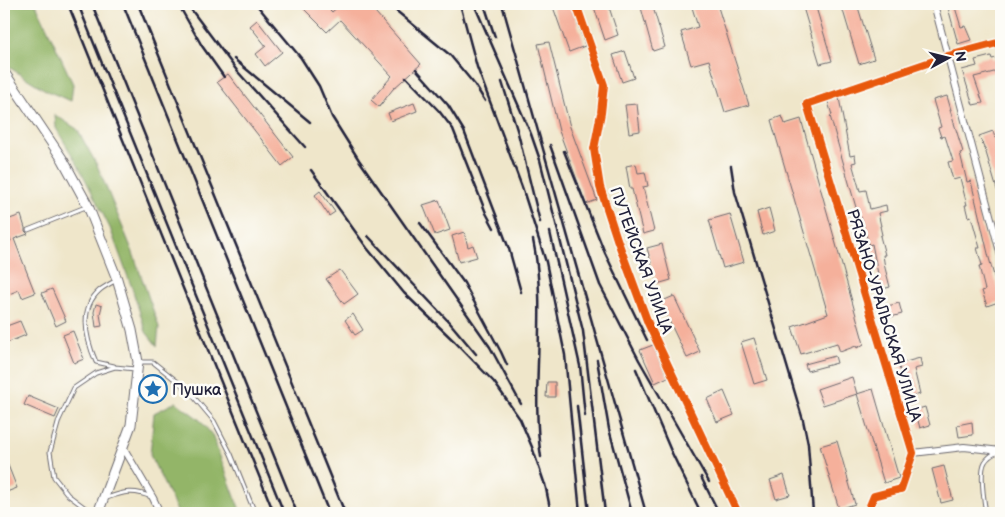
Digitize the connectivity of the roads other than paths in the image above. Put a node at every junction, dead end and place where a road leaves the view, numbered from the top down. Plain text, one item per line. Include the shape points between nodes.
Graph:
1 (576, 4) edge
2 (934, 4) edge
3 (1001, 42) edge
4 (948, 56) junction
5 (4, 72) edge
6 (88, 206) junction
7 (28, 230) dead end
8 (1001, 256) edge
9 (118, 279) junction
10 (138, 366) junction
11 (115, 367) junction
12 (123, 447) junction
13 (1001, 451) edge
14 (913, 453) junction
15 (153, 498) junction
16 (104, 499) junction
17 (92, 513) edge
18 (98, 513) edge
19 (160, 513) edge
20 (255, 513) edge
21 (738, 513) edge
22 (867, 513) edge
23 (986, 513) edge

1 - 21 street, ПУТЕЙСКАЯ УЛИЦА via 604,85 594,149 600,187 648,323
2 - 4 street
3 - 4 street
4 - 8 street
4 - 14 street, РЯЗАНО-УРАЛЬСКАЯ УЛИЦА via 807,104
5 - 6 main road via 63,160
6 - 7 lane
6 - 9 main road
9 - 10 main road
9 - 11 lane via 101,289 91,300 86,319 89,344 96,362
10 - 11 lane
10 - 12 main road via 131,425
10 - 20 lane via 153,362 188,390 214,421
11 - 17 lane via 96,373 74,388 59,420 50,452 54,477 68,495
12 - 15 street
12 - 16 main road
13 - 14 street via 964,447
13 - 23 lane via 985,462
14 - 22 street via 901,489 874,496
15 - 16 lane via 131,491
15 - 19 street
16 - 18 main road

